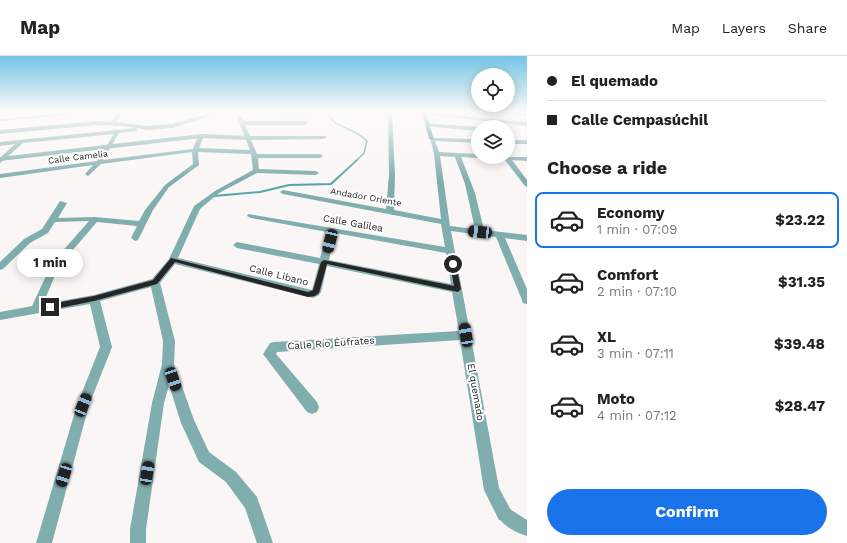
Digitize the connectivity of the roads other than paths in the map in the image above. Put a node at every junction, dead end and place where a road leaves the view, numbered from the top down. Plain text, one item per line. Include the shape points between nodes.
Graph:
1 (30, 135) edge
2 (88, 135) edge
3 (116, 135) edge
4 (247, 135) edge
5 (391, 135) edge
6 (430, 135) edge
7 (201, 136) junction
8 (324, 137) dead end
9 (249, 138) junction
10 (515, 138) edge
11 (432, 139) junction
12 (471, 141) edge
13 (515, 142) edge
14 (519, 142) junction
15 (527, 142) edge
16 (21, 143) junction
17 (0, 144) edge
18 (109, 148) junction
19 (195, 150) junction
20 (254, 154) junction
21 (437, 154) junction
22 (320, 156) dead end
23 (458, 156) junction
24 (471, 157) edge
25 (515, 159) edge
26 (527, 159) edge
27 (1, 160) edge
28 (98, 164) junction
29 (512, 164) edge
30 (256, 170) junction
31 (316, 173) dead end
32 (88, 174) dead end
33 (0, 176) edge
34 (527, 185) edge
35 (283, 192) dead end
36 (63, 203) dead end
37 (390, 211) junction
38 (251, 216) dead end
39 (95, 219) junction
40 (52, 220) junction
41 (143, 224) junction
42 (445, 225) junction
43 (332, 230) junction
44 (480, 232) junction
45 (499, 234) junction
46 (135, 238) dead end
47 (527, 238) edge
48 (237, 245) dead end
49 (451, 251) junction
50 (173, 260) junction
51 (324, 262) junction
52 (0, 267) edge
53 (155, 282) junction
54 (458, 289) junction
55 (94, 299) junction
56 (527, 300) edge
57 (36, 309) junction
58 (0, 316) edge
59 (466, 335) junction
60 (168, 364) junction
61 (312, 407) dead end
62 (527, 528) edge
63 (44, 543) edge
64 (138, 543) edge
65 (265, 543) edge

1 - 16 street
2 - 16 street
3 - 18 street
4 - 9 street
5 - 37 street
6 - 11 main road
7 - 9 street
7 - 18 street
7 - 19 street
8 - 9 street
9 - 20 street
10 - 14 street
11 - 12 street
11 - 21 street, El quemado
13 - 14 street
14 - 15 street
16 - 17 street
16 - 27 street
18 - 27 street
18 - 28 street
19 - 20 street, Calle Camelia
19 - 28 street, Calle Camelia
19 - 41 street via 196,165 167,186 149,210
20 - 22 street, Calle Camelia
20 - 30 street
21 - 23 street
21 - 42 street, El quemado
23 - 24 street
23 - 44 street via 474,200
25 - 26 street
28 - 32 street
28 - 33 street, Calle Camelia
29 - 34 street
30 - 31 street
30 - 50 street via 239,182 217,192 197,208
35 - 37 street, Andador Oriente
36 - 40 street
37 - 42 street, Andador Oriente
38 - 43 street, Calle Galilea
39 - 40 street
39 - 41 street
39 - 57 street via 55,265
40 - 52 street via 45,231 27,241
41 - 46 street
42 - 44 street, Andador Oriente
42 - 49 street, El quemado
43 - 49 street, Calle Galilea
43 - 51 street, Calle Libano
44 - 45 street, Andador Oriente
45 - 47 street, Andador Oriente
45 - 56 street
48 - 51 street
49 - 54 street, El quemado
50 - 51 street, Calle Libano via 308,294 316,292
50 - 53 street
51 - 54 street
53 - 55 street
53 - 60 street via 169,341
54 - 59 street, El quemado
55 - 57 street
55 - 63 street via 106,347 83,405
57 - 58 street
59 - 61 street, Calle Río Éufrates via 274,347 269,354
59 - 62 street, El quemado via 492,490 505,514
60 - 64 street via 158,402
60 - 65 street via 188,423 204,457 230,477 251,503

